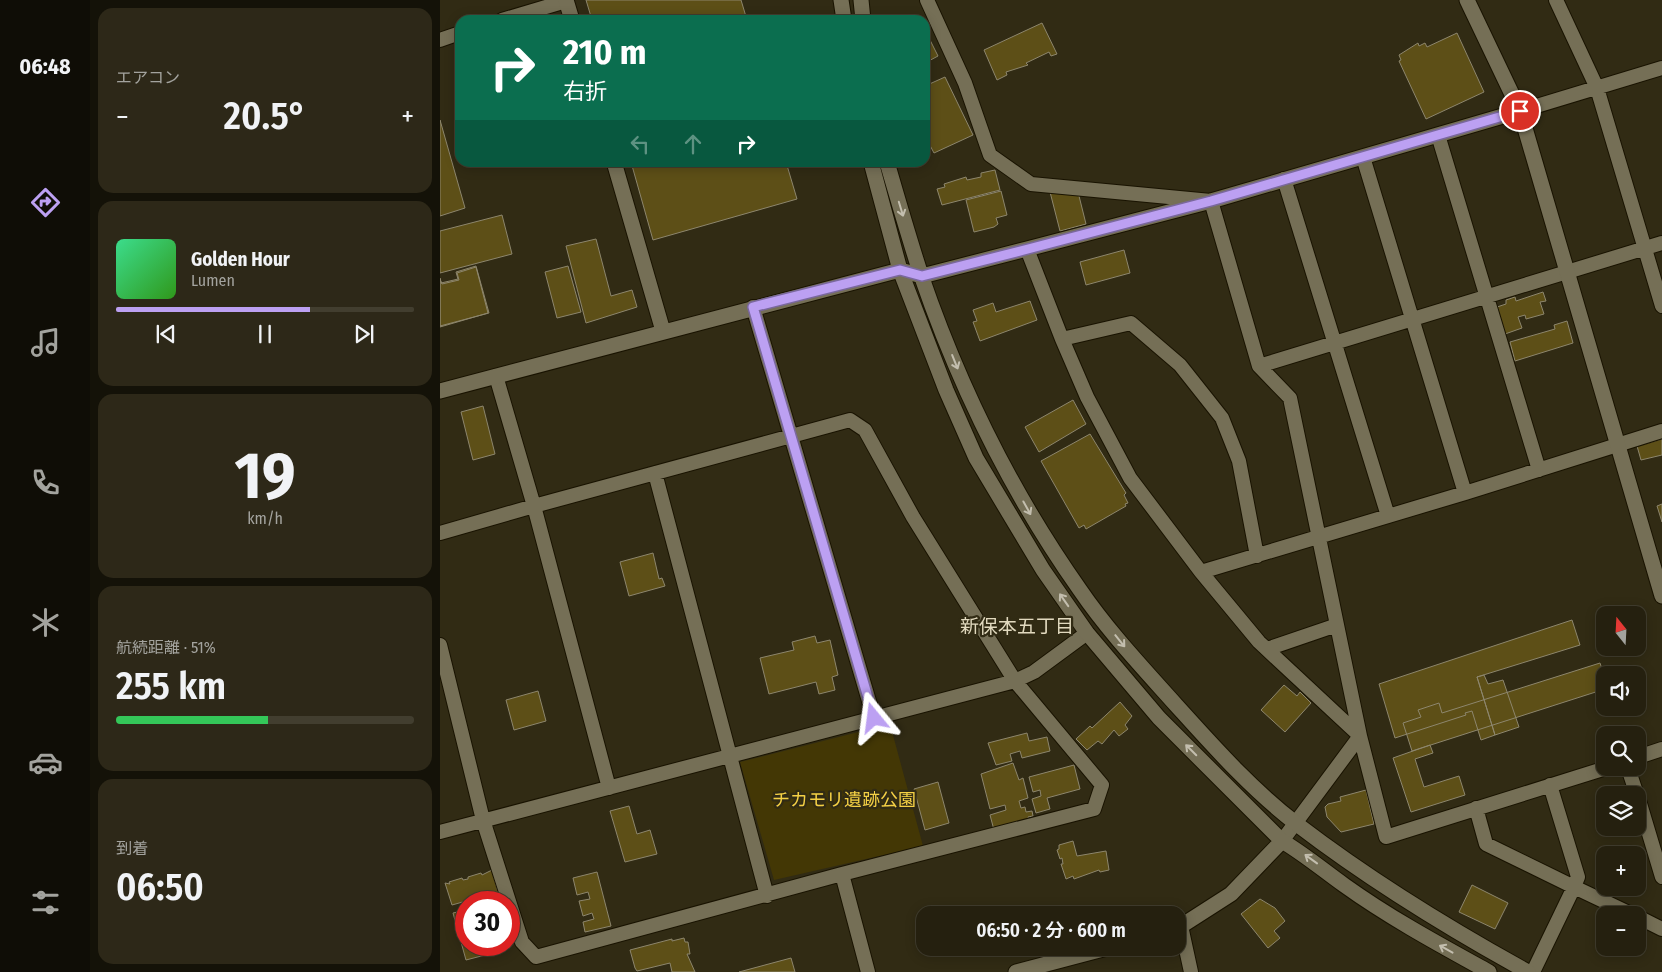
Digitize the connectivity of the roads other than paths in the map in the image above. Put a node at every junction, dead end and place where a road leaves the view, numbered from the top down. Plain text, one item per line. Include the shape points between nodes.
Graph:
1 (566, 0) edge
2 (841, 0) edge
3 (861, 0) edge
4 (927, 0) edge
5 (1467, 0) edge
6 (1556, 0) edge
7 (518, 15) edge
8 (570, 15) edge
9 (843, 15) edge
10 (862, 15) edge
11 (455, 35) edge
12 (440, 40) edge
13 (1662, 68) edge
14 (1597, 88) junction
15 (1520, 111) junction
16 (1438, 135) junction
17 (1363, 157) junction
18 (615, 167) edge
19 (872, 167) edge
20 (889, 167) edge
21 (1284, 179) junction
22 (1211, 201) junction
23 (1662, 243) edge
24 (1645, 248) junction
25 (1028, 249) junction
26 (900, 270) junction
27 (1566, 272) junction
28 (922, 276) junction
29 (1488, 296) junction
30 (1662, 306) edge
31 (753, 307) junction
32 (1411, 320) junction
33 (663, 332) junction
34 (1062, 339) junction
35 (1335, 343) junction
36 (1259, 366) junction
37 (496, 376) junction
38 (440, 391) edge
39 (1662, 431) edge
40 (791, 436) junction
41 (1617, 445) junction
42 (1539, 470) junction
43 (655, 473) junction
44 (1465, 493) junction
45 (534, 506) junction
46 (1388, 516) junction
47 (440, 533) edge
48 (1318, 538) junction
49 (1256, 556) junction
50 (1201, 572) junction
51 (1662, 596) edge
52 (1337, 625) junction
53 (1087, 633) junction
54 (440, 645) edge
55 (1267, 649) junction
56 (1015, 681) junction
57 (874, 718) junction
58 (1360, 736) junction
59 (1662, 749) edge
60 (1646, 754) edge
61 (730, 756) junction
62 (1596, 771) edge
63 (1550, 785) junction
64 (609, 788) junction
65 (1476, 808) junction
66 (483, 820) junction
67 (1296, 824) junction
68 (1646, 825) edge
69 (440, 832) edge
70 (1282, 841) junction
71 (842, 874) junction
72 (1662, 877) edge
73 (1574, 886) junction
74 (767, 896) junction
75 (1615, 906) edge
76 (1646, 921) edge
77 (1186, 923) edge
78 (1662, 929) edge
79 (1186, 953) edge
80 (1077, 956) edge
81 (868, 972) edge
82 (1016, 972) edge
83 (1191, 972) edge
84 (1489, 972) edge
85 (1528, 972) edge
86 (1533, 972) edge

1 - 7 street
1 - 8 street
2 - 9 street
3 - 10 street
4 - 22 street via 965,83 990,155 1032,184
5 - 15 street
6 - 14 street
11 - 12 street
13 - 14 street
14 - 15 street
14 - 24 street
15 - 16 street
15 - 27 street
16 - 17 street
16 - 29 street
17 - 21 street
17 - 32 street
18 - 33 street
19 - 26 street
20 -> 28 street
21 - 22 street
21 - 35 street
22 - 25 street
22 - 36 street
23 - 24 street
24 - 27 street
24 - 30 street
25 - 28 street
25 - 34 street
26 - 28 street
26 - 31 street
53 -> 26 street via 1043,570 976,458
27 - 29 street
27 - 41 street
28 -> 67 street via 970,397 1028,510 1080,590 1124,647 1232,766
29 - 32 street
29 - 42 street
31 - 33 street
31 - 40 street
32 - 35 street
32 - 44 street
33 - 37 street
34 - 49 street via 1131,324 1180,365 1222,418 1236,452
34 - 50 street via 1087,397 1130,478
35 - 36 street
35 - 46 street
36 - 48 street via 1290,398
37 - 38 street
37 - 45 street
39 - 41 street
40 - 43 street
40 - 56 street via 850,420 865,430 913,517
40 - 57 street
41 - 42 street
41 - 51 street
42 - 44 street
43 - 45 street
43 - 61 street
44 - 46 street
45 - 47 street
45 - 64 street
46 - 48 street
48 - 49 street
48 - 52 street
49 - 50 street
50 - 55 street
52 - 55 street
52 - 58 street
53 - 56 street via 1034,672
70 -> 53 street via 1159,718
54 - 66 street
55 - 58 street
56 - 57 street
56 - 71 street via 1102,785 1094,809
57 - 61 street
58 - 65 street via 1386,836
58 - 67 street
59 - 60 street
61 - 64 street
61 - 74 street
62 - 63 street
63 - 65 street
63 - 73 street via 1578,877
64 - 66 street
65 - 73 street via 1486,844
66 - 69 street
66 - 74 street via 522,942 536,956
67 - 70 street
67 - 85 street via 1448,927
68 - 72 street
70 - 77 street via 1232,894
84 -> 70 street via 1361,896
71 - 74 street
71 - 81 street
73 - 75 street
73 - 86 street
76 - 78 street
79 - 83 street
80 - 82 street

